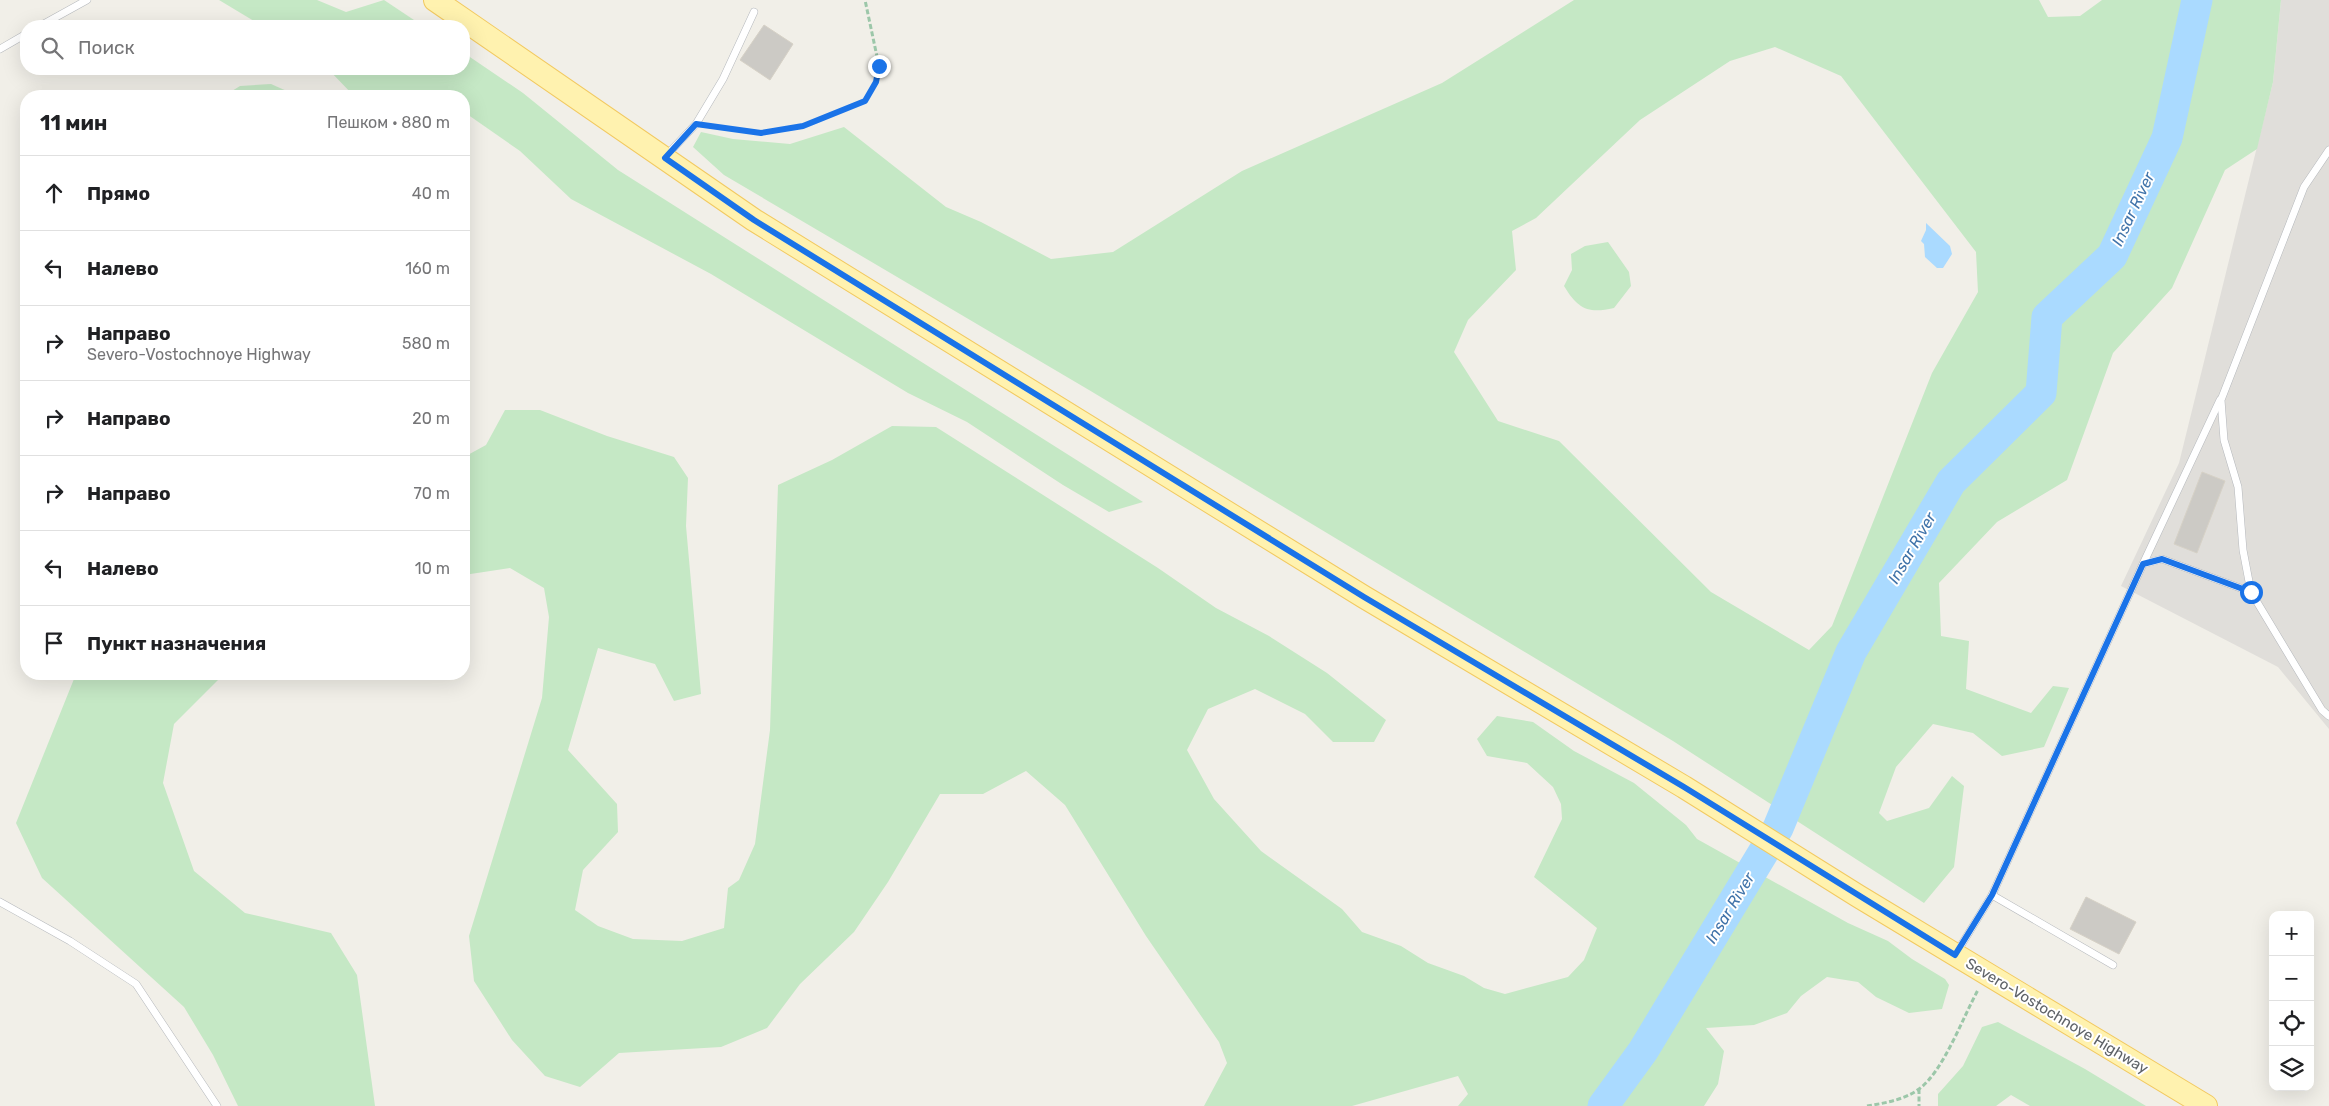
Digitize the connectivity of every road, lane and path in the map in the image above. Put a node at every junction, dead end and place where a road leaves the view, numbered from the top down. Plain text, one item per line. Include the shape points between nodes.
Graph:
1 (87, 0) edge
2 (435, 0) edge
3 (865, 0) edge
4 (754, 12) dead end
5 (51, 20) edge
6 (464, 20) edge
7 (470, 24) edge
8 (20, 37) edge
9 (0, 49) edge
10 (696, 124) junction
11 (2329, 150) edge
12 (665, 158) junction
13 (2220, 400) junction
14 (2143, 564) junction
15 (2251, 592) junction
16 (2329, 716) edge
17 (1992, 895) junction
18 (0, 902) edge
19 (1955, 955) junction
20 (2113, 965) dead end
21 (1986, 974) junction
22 (1919, 1089) junction
23 (217, 1106) edge
24 (1867, 1106) edge
25 (1919, 1106) edge
26 (2206, 1106) edge

1 - 5 lane
2 - 6 main road, Severo-Vostochnoye Highway
3 - 10 path via 879,66 876,82 865,101 803,126 761,133
4 - 10 lane via 723,79
7 - 12 main road, Severo-Vostochnoye Highway
8 - 9 lane
10 - 12 lane
11 - 13 lane via 2304,187
12 - 19 main road, Severo-Vostochnoye Highway via 754,220 1364,597 1684,787
13 - 14 lane
13 - 15 lane via 2224,440 2238,487 2243,550
14 - 15 lane via 2162,559
14 - 17 lane
15 - 16 lane via 2322,710
17 - 19 lane
17 - 20 lane
18 - 23 lane via 70,941 136,984
19 - 21 main road, Severo-Vostochnoye Highway
21 - 22 path via 1939,1068
21 - 26 main road, Severo-Vostochnoye Highway
22 - 24 path via 1896,1101
22 - 25 path

